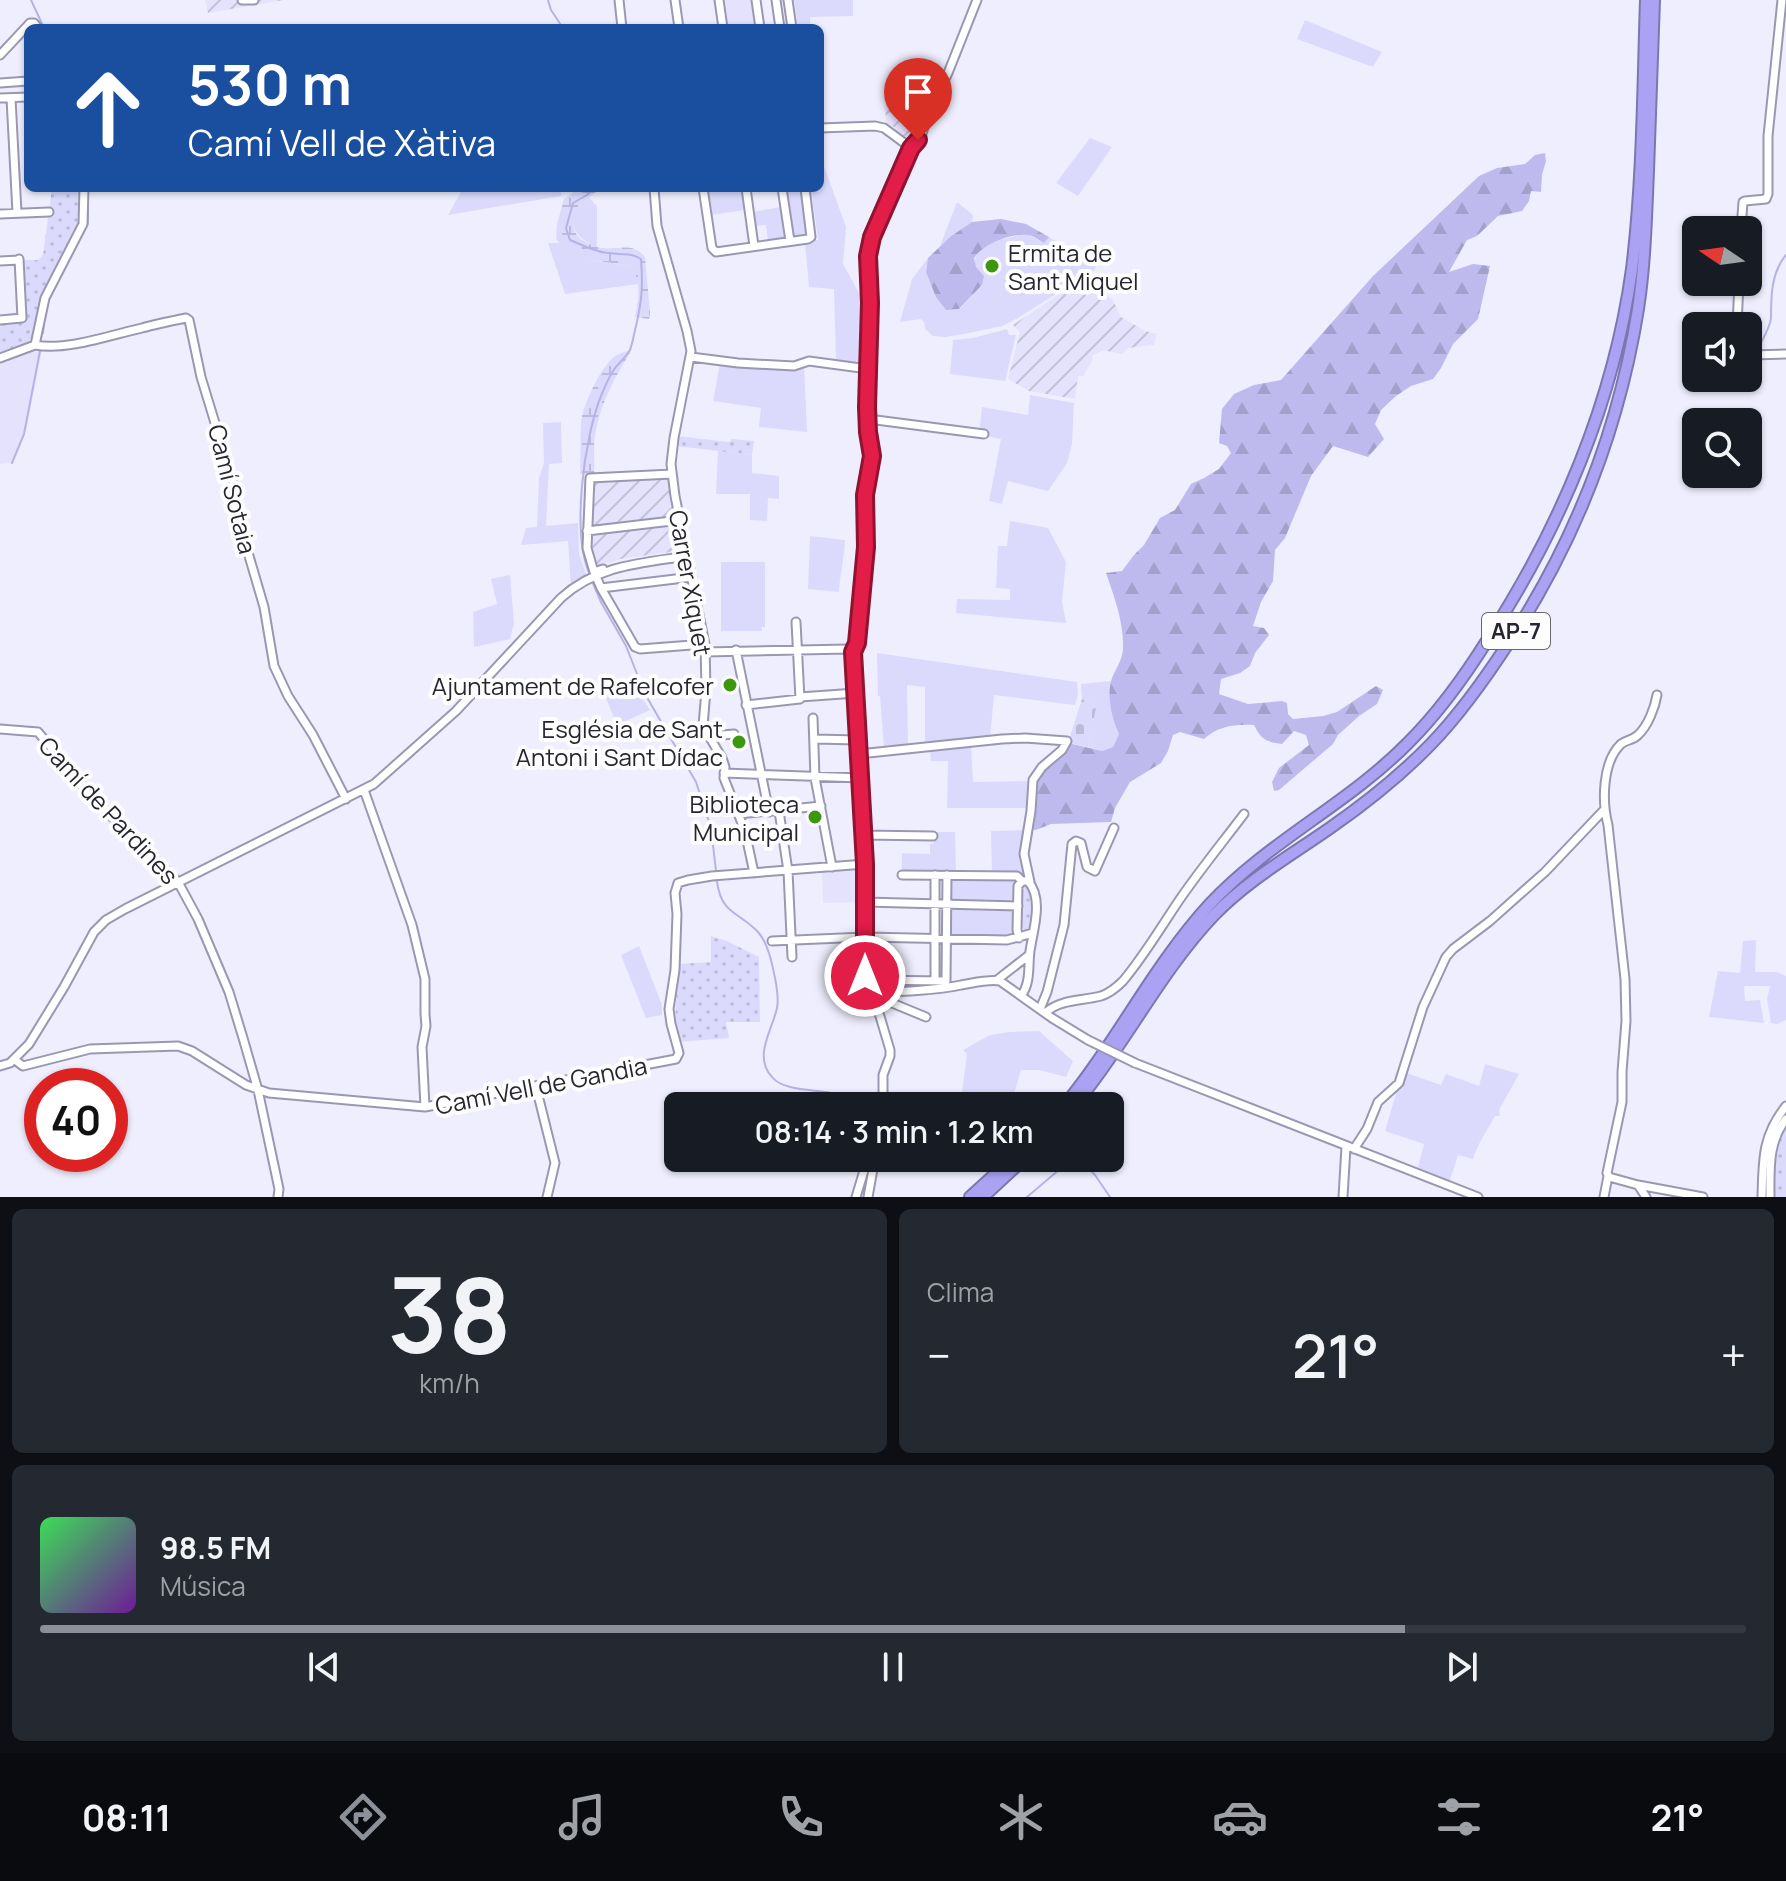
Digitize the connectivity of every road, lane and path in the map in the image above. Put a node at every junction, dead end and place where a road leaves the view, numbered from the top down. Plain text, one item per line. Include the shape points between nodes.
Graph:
1 (242, 0) edge
2 (254, 0) edge
3 (619, 0) edge
4 (675, 0) edge
5 (719, 0) edge
6 (756, 0) edge
7 (776, 0) edge
8 (788, 0) edge
9 (977, 0) edge
10 (1646, 0) edge
11 (1654, 0) edge
12 (1782, 0) edge
13 (622, 24) edge
14 (678, 24) edge
15 (722, 24) edge
16 (759, 24) edge
17 (779, 24) edge
18 (791, 24) edge
19 (24, 34) edge
20 (0, 55) edge
21 (24, 81) edge
22 (0, 83) edge
23 (24, 97) edge
24 (0, 98) edge
25 (11, 98) junction
26 (824, 128) edge
27 (911, 148) junction
28 (84, 192) edge
29 (654, 192) edge
30 (704, 192) edge
31 (747, 192) edge
32 (783, 192) edge
33 (806, 192) edge
34 (49, 212) dead end
35 (17, 213) junction
36 (0, 214) edge
37 (1742, 216) edge
38 (790, 241) junction
39 (754, 246) junction
40 (0, 261) edge
41 (0, 320) edge
42 (35, 345) junction
43 (1762, 354) edge
44 (1786, 354) edge
45 (691, 357) junction
46 (0, 358) edge
47 (868, 369) junction
48 (868, 422) junction
49 (984, 434) dead end
50 (672, 474) junction
51 (680, 520) junction
52 (587, 531) junction
53 (688, 556) junction
54 (593, 577) junction
55 (692, 577) junction
56 (601, 588) junction
57 (796, 622) dead end
58 (705, 648) junction
59 (736, 650) junction
60 (797, 650) junction
61 (853, 652) junction
62 (856, 693) junction
63 (1657, 695) dead end
64 (798, 697) junction
65 (746, 705) junction
66 (813, 718) dead end
67 (0, 729) edge
68 (734, 734) dead end
69 (710, 736) junction
70 (814, 739) junction
71 (858, 740) junction
72 (859, 754) junction
73 (724, 773) junction
74 (760, 775) junction
75 (815, 776) junction
76 (861, 778) junction
77 (364, 790) junction
78 (346, 799) junction
79 (821, 806) junction
80 (1604, 810) junction
81 (779, 811) junction
82 (769, 812) junction
83 (738, 814) junction
84 (1244, 814) dead end
85 (1114, 828) dead end
86 (863, 835) junction
87 (933, 836) dead end
88 (865, 864) junction
89 (832, 867) junction
90 (788, 871) junction
91 (754, 873) junction
92 (902, 875) dead end
93 (935, 875) junction
94 (947, 875) junction
95 (178, 882) junction
96 (1026, 882) junction
97 (865, 902) junction
98 (935, 904) junction
99 (947, 905) junction
100 (1018, 906) junction
101 (1033, 933) junction
102 (865, 937) junction
103 (935, 938) junction
104 (1019, 938) junction
105 (947, 939) junction
106 (791, 940) junction
107 (772, 941) dead end
108 (1029, 955) junction
109 (792, 957) dead end
110 (866, 980) junction
111 (997, 980) junction
112 (935, 981) junction
113 (875, 993) junction
114 (1021, 996) junction
115 (1042, 1011) junction
116 (926, 1017) dead end
117 (15, 1060) junction
118 (0, 1064) edge
119 (536, 1087) junction
120 (258, 1090) junction
121 (883, 1092) edge
122 (1074, 1092) edge
123 (1085, 1092) edge
124 (1786, 1106) edge
125 (425, 1107) junction
126 (1786, 1119) edge
127 (1350, 1148) junction
128 (864, 1172) edge
129 (872, 1172) edge
130 (998, 1172) edge
131 (1010, 1172) edge
132 (1608, 1176) junction
133 (1638, 1185) junction
134 (278, 1197) edge
135 (547, 1197) edge
136 (856, 1197) edge
137 (868, 1197) edge
138 (970, 1197) edge
139 (983, 1197) edge
140 (1343, 1197) edge
141 (1478, 1197) edge
142 (1604, 1197) edge
143 (1646, 1197) edge
144 (1703, 1197) edge
145 (1762, 1197) edge
146 (1770, 1197) edge

1 - 2 street
3 - 13 street
4 - 14 street
5 - 15 street
6 - 16 street
7 - 17 street
8 - 18 street
9 - 27 street via 922,134
10 - 122 highway, AP-7 via 1636,219 1620,332 1592,432 1538,554 1472,664 1422,729 1359,787 1265,855 1214,900 1166,958
11 - 123 highway, AP-7 via 1642,276 1633,339 1607,442 1560,553 1487,676 1456,715 1372,798 1269,868 1218,912 1179,954
12 - 37 street via 1768,136 1768,194 1763,200 1743,202
19 - 20 street
21 - 22 street
23 - 25 street
24 - 25 street
25 - 35 street
26 - 27 street via 884,128
27 - 47 street via 869,248
28 - 42 street via 83,224 45,298
29 - 45 street via 657,226
30 - 39 street via 712,248 716,252
31 - 39 street
32 - 38 street
33 - 38 street via 812,235
34 - 35 street
35 - 36 street
38 - 39 street
40 - 41 street via 19,259 21,319
42 - 46 street
42 - 78 street, Camí Sotaia via 53,347 189,320 264,607 274,666
43 - 44 street
45 - 47 street
45 - 50 street, Carrer Xiquet via 674,435
47 - 48 street
48 - 49 street
48 - 61 street via 872,456
50 - 51 street, Carrer Xiquet
50 - 52 street via 592,477
51 - 52 street
51 - 53 street, Carrer Xiquet
52 - 54 street
53 - 54 street via 625,565
53 - 55 street, Carrer Xiquet
54 - 56 street
54 - 77 street via 561,598 456,711
55 - 56 street
55 - 58 street, Carrer Xiquet
56 - 58 street via 635,647
57 - 60 street
58 - 59 street
58 - 69 street, Carrer Xiquet via 703,722
59 - 60 street
59 - 65 street
60 - 61 street
60 - 64 street
61 - 62 street
62 - 64 street
62 - 71 street
63 - 80 street via 1643,729 1614,755
64 - 65 street
65 - 74 street
66 - 70 street
67 - 95 street, Camí de Pardines via 38,732 92,797
68 - 69 street
69 - 73 street, Carrer Xiquet
70 - 71 street
70 - 75 street
71 - 72 street
72 - 76 street
72 - 96 street via 991,740 1067,741 1033,780
73 - 74 street
73 - 83 street, Carrer Xiquet
74 - 75 street
74 - 82 street
75 - 76 street
75 - 79 street
76 - 86 street
77 - 78 street
77 - 125 street via 412,925 425,979
78 - 95 street
79 - 81 street
79 - 89 street
80 - 127 street via 1545,872 1446,957 1423,1007 1399,1083 1378,1102 1367,1129
80 - 132 street via 1626,1004 1622,1102
81 - 82 street
81 - 90 street
82 - 83 street
83 - 91 street, Carrer Xiquet
84 - 115 street via 1116,988
85 - 115 street via 1095,871 1087,867 1081,843 1072,844 1064,925
86 - 87 street
86 - 88 street
88 - 89 street
88 - 97 street
89 - 90 street
90 - 91 street
90 - 106 street
91 - 119 street, Camí Vell de Gandia via 683,881 675,888 675,970 669,1009 679,1057
92 - 93 street
93 - 94 street
93 - 98 street
94 - 96 street via 1017,876
94 - 99 street
95 - 117 street via 98,927
95 - 120 street, Camí de Pardines via 229,992
96 - 100 street via 1018,890
96 - 101 street via 1036,906
97 - 98 street
97 - 102 street
98 - 99 street
98 - 103 street
99 - 100 street
99 - 105 street
100 - 104 street
101 - 104 street
101 - 108 street
102 - 103 street
102 - 106 street
102 - 110 street
103 - 105 street
103 - 112 street
104 - 105 street
105 - 112 street via 946,981
106 - 107 street
106 - 109 street
108 - 111 street
108 - 114 street
110 - 112 street
110 - 113 street
111 - 113 street
111 - 114 street
113 - 116 street
113 - 121 street via 890,1053
114 - 115 street
115 - 127 street, bridge via 1135,1063
117 - 118 street
117 - 120 street, Camí Vell de Gandia via 23,1066 90,1049 178,1046
119 - 125 street, Camí Vell de Gandia
119 - 135 street via 555,1163
120 - 125 street, Camí Vell de Gandia
120 - 134 street, Camí de Pardines
124 - 145 street via 1765,1144
126 - 146 street via 1772,1148
127 - 140 street
127 - 141 street
128 - 136 street
129 - 137 street
130 - 138 highway
131 - 139 highway
132 - 133 street
132 - 142 street
133 - 143 street
133 - 144 street

